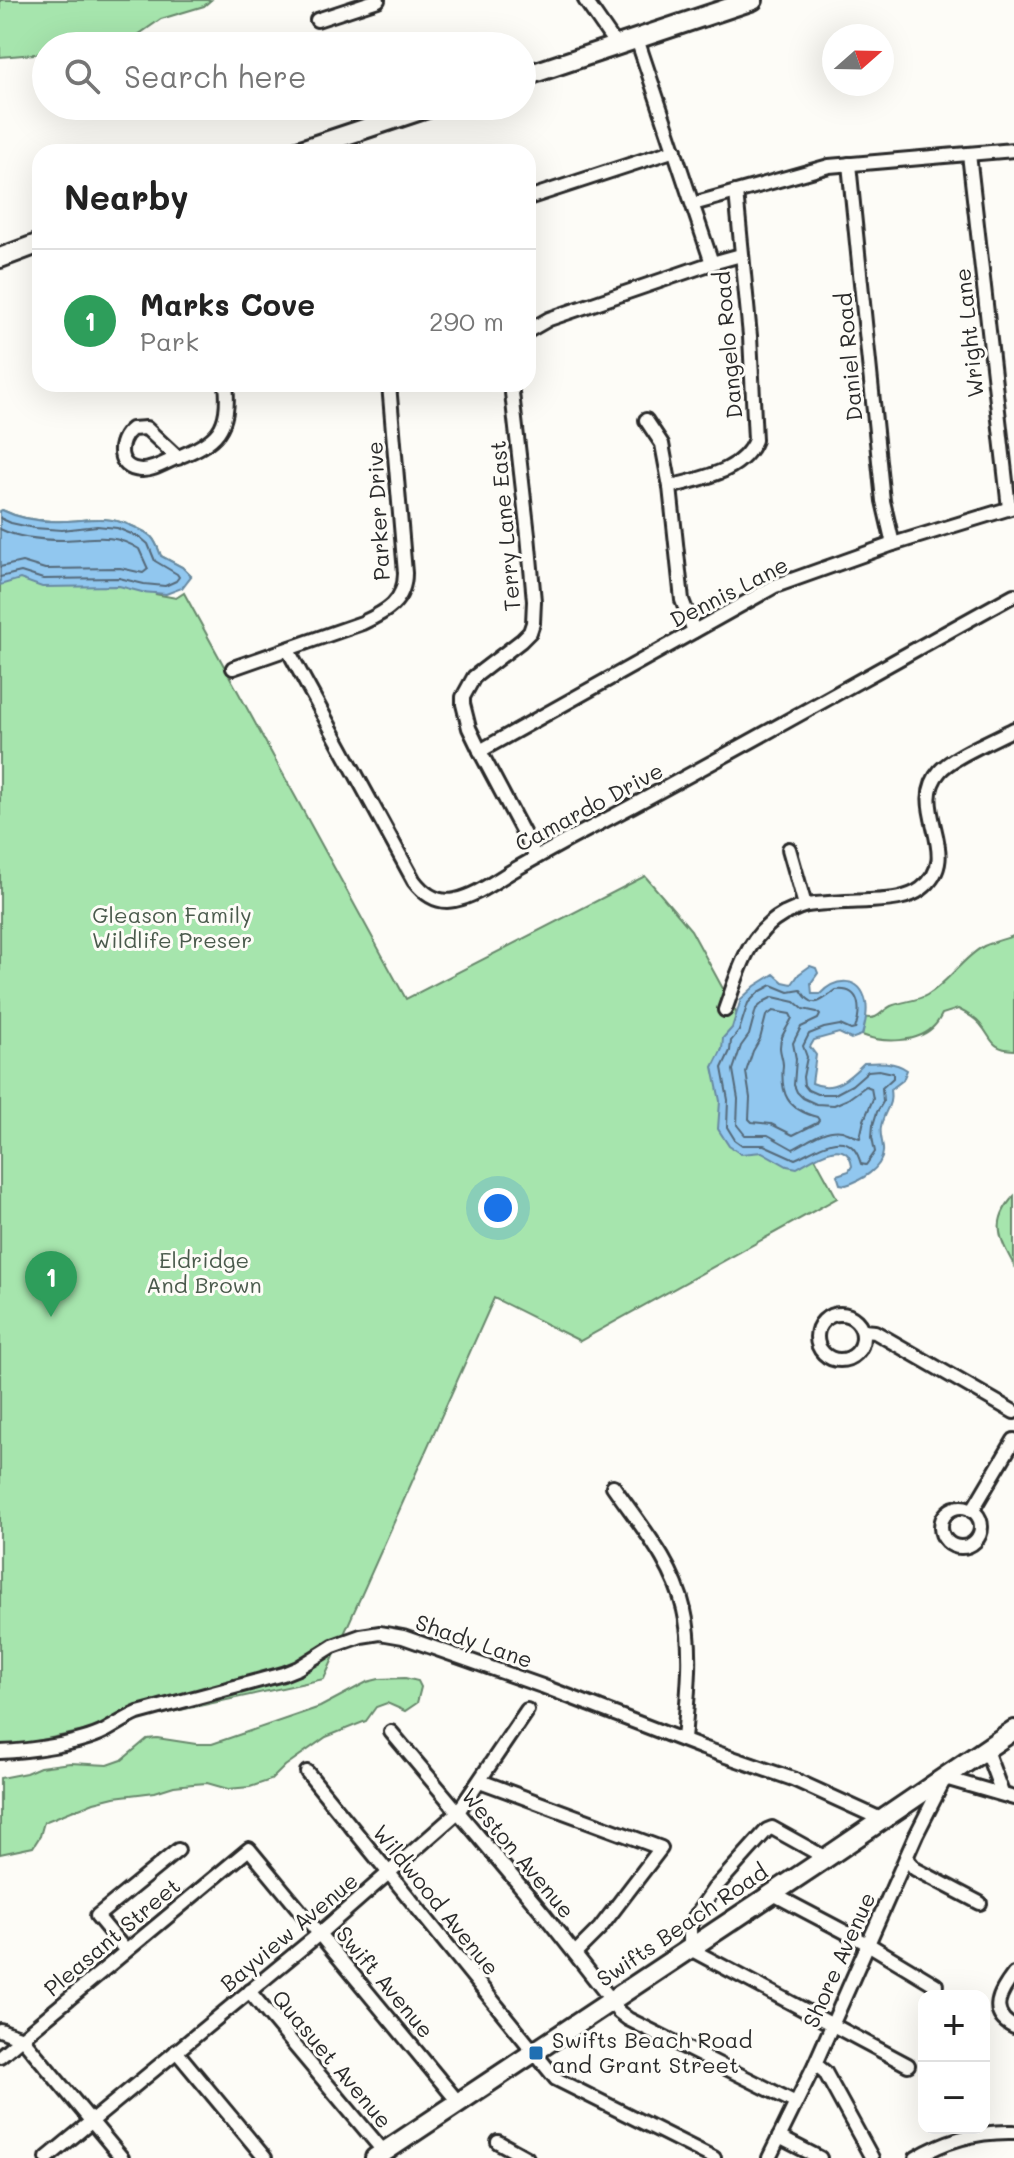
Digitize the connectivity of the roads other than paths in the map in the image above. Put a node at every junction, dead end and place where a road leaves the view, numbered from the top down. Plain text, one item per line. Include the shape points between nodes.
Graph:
1 (378, 0) edge
2 (585, 0) edge
3 (753, 0) edge
4 (317, 20) dead end
5 (637, 39) junction
6 (616, 45) junction
7 (536, 72) edge
8 (391, 120) edge
9 (319, 144) edge
10 (675, 150) junction
11 (1014, 150) edge
12 (969, 154) junction
13 (849, 164) junction
14 (736, 192) junction
15 (536, 195) edge
16 (693, 204) junction
17 (32, 246) edge
18 (741, 255) junction
19 (0, 258) edge
20 (712, 263) junction
21 (536, 326) edge
22 (226, 392) edge
23 (390, 392) edge
24 (512, 392) edge
25 (646, 420) dead end
26 (178, 458) junction
27 (670, 487) junction
28 (1012, 508) edge
29 (893, 544) junction
30 (1014, 595) edge
31 (694, 631) junction
32 (288, 650) junction
33 (233, 668) dead end
34 (1014, 729) edge
35 (480, 751) junction
36 (789, 849) dead end
37 (536, 857) junction
38 (805, 905) junction
39 (725, 1010) dead end
40 (863, 1331) dead end
41 (1014, 1412) edge
42 (1014, 1440) edge
43 (613, 1486) dead end
44 (972, 1511) dead end
45 (527, 1710) dead end
46 (1014, 1730) edge
47 (391, 1732) dead end
48 (684, 1740) junction
49 (986, 1750) junction
50 (0, 1752) edge
51 (307, 1772) dead end
52 (945, 1778) junction
53 (480, 1781) junction
54 (1008, 1796) edge
55 (458, 1812) junction
56 (883, 1820) junction
57 (249, 1849) joint
58 (178, 1850) dead end
59 (826, 1858) junction
60 (906, 1858) junction
61 (389, 1874) junction
62 (773, 1894) junction
63 (980, 1903) dead end
64 (319, 1934) junction
65 (868, 1944) junction
66 (690, 1949) junction
67 (126, 1951) junction
68 (575, 1953) junction
69 (1014, 1974) edge
70 (936, 1985) dead end
71 (249, 1991) junction
72 (612, 2001) junction
73 (833, 2024) junction
74 (1014, 2027) edge
75 (0, 2030) edge
76 (22, 2038) junction
77 (176, 2051) junction
78 (535, 2052) junction
79 (0, 2056) edge
80 (815, 2064) junction
81 (908, 2065) dead end
82 (459, 2103) junction
83 (796, 2103) junction
84 (92, 2121) junction
85 (1014, 2132) edge
86 (779, 2137) junction
87 (503, 2149) edge
88 (379, 2155) edge
89 (47, 2158) edge
90 (122, 2158) edge
91 (265, 2158) edge
92 (527, 2158) edge
93 (714, 2158) edge
94 (769, 2158) edge
95 (820, 2158) edge
96 (872, 2158) edge
97 (916, 2158) edge

1 - 4 street
2 - 6 street
3 - 5 street
5 - 6 street
5 - 10 street
6 - 7 street
8 - 9 street
10 - 15 street
10 - 16 street
11 - 12 street
12 - 13 street
12 - 28 street, Wright Lane
13 - 14 street
13 - 29 street, Daniel Road via 883,501
14 - 16 street
14 - 18 street, Dangelo Road
16 - 20 street
17 - 19 street
18 - 20 street
18 - 27 street, Dangelo Road via 755,440 738,464
20 - 21 street
22 - 26 street via 227,413 218,434
23 - 32 street, Parker Drive via 405,587 395,603 376,616
24 - 35 street, Terry Lane East via 533,623 521,641 474,677 463,697
25 - 27 street via 662,444
26 - 26 street via 136,470 124,461 122,439 132,429 146,428
27 - 31 street via 682,600
28 - 29 street, Dennis Lane
29 - 31 street, Dennis Lane via 775,586
30 - 37 street, Camardo Drive
31 - 35 street, Dennis Lane
32 - 33 street, Parker Drive
32 - 37 street, Camardo Drive via 422,891 436,899 455,900
34 - 38 street via 950,762 935,778 929,803 939,862 923,887 900,897
35 - 37 street, Terry Lane East
36 - 38 street
38 - 39 street via 759,933
40 - 41 street via 875,1332
42 - 44 street
43 - 48 street via 659,1553 684,1608
45 - 53 street, Bayview Avenue
46 - 49 street, Swifts Beach Road
47 - 55 street, Weston Avenue
48 - 50 street, Shady Lane via 451,1653 380,1633 333,1646 283,1674 138,1713 86,1737
48 - 56 street, Shady Lane via 793,1779
49 - 52 street, Swifts Beach Road
49 - 54 street
51 - 61 street, Wildwood Avenue
52 - 54 street
52 - 56 street, Swifts Beach Road
52 - 60 street, Shore Avenue
53 - 55 street, Bayview Avenue
53 - 68 street via 661,1848
55 - 61 street, Bayview Avenue
55 - 68 street, Weston Avenue
56 - 59 street, Swifts Beach Road
57 - 64 street, Swift Avenue
57 - 67 street, Pleasant Street
58 - 67 street via 97,1916
59 - 62 street, Swifts Beach Road
59 - 66 street via 772,1828 753,1843 690,1924
60 - 63 street via 915,1869
60 - 65 street, Shore Avenue
61 - 64 street, Bayview Avenue
61 - 78 street, Wildwood Avenue
62 - 65 street
62 - 66 street, Swifts Beach Road
64 - 71 street, Bayview Avenue
64 - 82 street, Swift Avenue
65 - 70 street
65 - 73 street, Shore Avenue
66 - 72 street, Swifts Beach Road
66 - 73 street
67 - 76 street, Pleasant Street
68 - 72 street, Weston Avenue
69 - 74 street via 997,2005
71 - 77 street, Bayview Avenue
71 - 88 street, Quasuet Avenue
72 - 78 street, Swifts Beach Road
72 - 83 street, Weston Avenue via 628,2019
73 - 80 street, Shore Avenue
73 - 81 street
75 - 76 street
76 - 79 street, Pleasant Street
76 - 84 street
77 - 84 street, Bayview Avenue
77 - 91 street
78 - 82 street, Swifts Beach Road
78 - 93 street, Wildwood Avenue via 556,2079
80 - 83 street, Shore Avenue
80 - 96 street via 825,2072
82 - 88 street, Swifts Beach Road
83 - 86 street, Shore Avenue
84 - 89 street, Bayview Avenue
84 - 90 street
85 - 97 street via 960,2137
86 - 94 street, Shore Avenue
86 - 95 street
87 - 92 street

